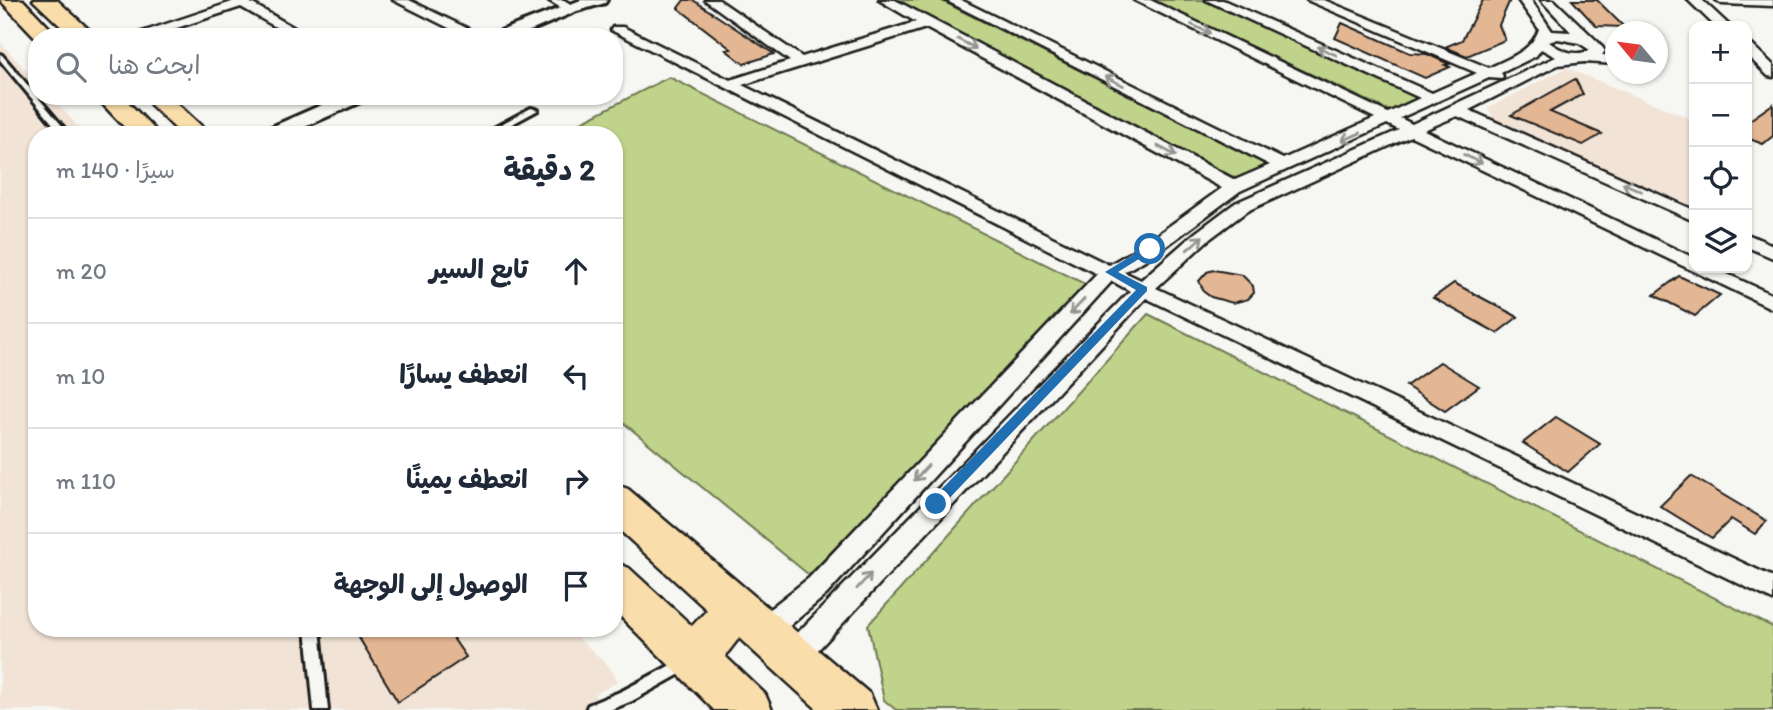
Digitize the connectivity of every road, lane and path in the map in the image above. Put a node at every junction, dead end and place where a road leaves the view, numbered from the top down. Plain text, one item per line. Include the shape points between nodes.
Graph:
1 (11, 0) edge
2 (44, 0) edge
3 (399, 0) edge
4 (554, 0) edge
5 (599, 0) edge
6 (711, 0) edge
7 (885, 0) edge
8 (951, 0) edge
9 (1140, 0) edge
10 (1212, 0) edge
11 (1313, 0) edge
12 (1524, 0) edge
13 (1548, 0) edge
14 (1694, 0) edge
15 (1722, 0) edge
16 (239, 1) edge
17 (1773, 2) edge
18 (571, 8) junction
19 (1717, 21) edge
20 (928, 23) junction
21 (38, 28) edge
22 (76, 28) edge
23 (160, 28) edge
24 (287, 28) edge
25 (459, 28) edge
26 (523, 28) edge
27 (623, 32) edge
28 (1542, 39) junction
29 (1584, 50) junction
30 (1605, 52) edge
31 (1752, 53) edge
32 (0, 56) edge
33 (1605, 57) edge
34 (800, 62) junction
35 (1773, 73) edge
36 (1489, 74) junction
37 (1513, 82) junction
38 (728, 85) junction
39 (28, 90) edge
40 (1434, 99) junction
41 (41, 105) edge
42 (116, 105) edge
43 (164, 105) edge
44 (337, 105) edge
45 (534, 110) dead end
46 (1457, 110) junction
47 (1391, 120) junction
48 (58, 126) edge
49 (138, 126) edge
50 (188, 126) edge
51 (290, 126) edge
52 (503, 126) edge
53 (1411, 129) junction
54 (1284, 166) junction
55 (1234, 187) junction
56 (1689, 214) edge
57 (1752, 242) edge
58 (1773, 251) edge
59 (1689, 263) edge
60 (1111, 272) junction
61 (1710, 273) edge
62 (1143, 289) junction
63 (1773, 303) edge
64 (623, 508) edge
65 (1773, 589) edge
66 (623, 590) edge
67 (764, 632) junction
68 (314, 637) edge
69 (694, 657) junction
70 (321, 710) edge
71 (593, 710) edge
72 (748, 710) edge
73 (853, 710) edge

1 - 21 highway
2 - 22 highway
3 - 25 street
4 - 18 street
5 - 18 street
6 - 34 street
7 - 20 street
54 -> 8 street
9 -> 47 street
40 -> 10 street
11 - 36 street
12 - 28 street via 1546,29
13 - 29 street
14 - 19 street
15 - 17 street
16 - 23 street
16 - 24 street
18 - 26 street
20 - 34 street
20 -> 55 street
27 - 38 street
28 - 29 street via 1550,50
28 - 36 street via 1531,53
29 - 30 street
29 - 33 street
29 - 37 street
31 - 35 street
32 - 39 lane
34 - 38 street
36 - 37 street
36 - 40 street
37 - 46 street
38 - 60 street
40 - 47 street
41 - 48 lane
42 - 49 highway
43 - 50 highway
44 - 51 street
45 - 52 lane
46 - 53 street
56 -> 46 street
47 - 53 street
47 -> 54 street
53 -> 59 street
62 -> 53 street via 1241,207
54 - 55 street
55 - 60 street
57 - 58 street
60 - 62 street
60 -> 67 street via 818,586
61 - 63 street
62 - 65 street
67 -> 62 street
64 - 67 highway
66 - 69 highway
67 - 69 highway
67 - 73 highway
68 - 70 lane
69 - 71 lane
69 - 72 highway

